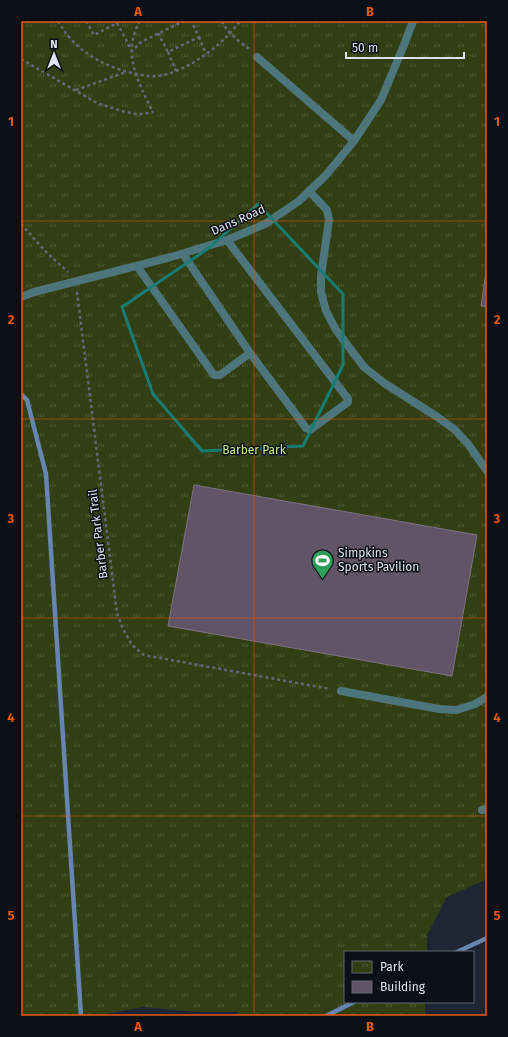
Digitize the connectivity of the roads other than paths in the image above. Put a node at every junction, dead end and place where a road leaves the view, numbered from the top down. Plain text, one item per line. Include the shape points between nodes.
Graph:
1 (413, 21) edge
2 (257, 57) dead end
3 (354, 141) junction
4 (309, 191) junction
5 (227, 240) junction
6 (183, 254) junction
7 (137, 266) junction
8 (21, 297) edge
9 (250, 353) junction
10 (487, 471) edge
11 (341, 691) road end
12 (487, 697) edge

1 - 3 lane, Dans Road via 381,100
2 - 3 lane
3 - 4 lane, Dans Road via 326,176
4 - 5 lane, Dans Road via 265,224
4 - 10 lane via 327,210 329,220 321,292 326,311 336,330 364,367 454,429
5 - 6 lane, Dans Road
5 - 9 lane via 348,402 310,430 306,428
6 - 7 lane, Dans Road
6 - 9 lane
7 - 8 lane, Dans Road
7 - 9 lane via 214,375 220,375
11 - 12 lane via 457,710

